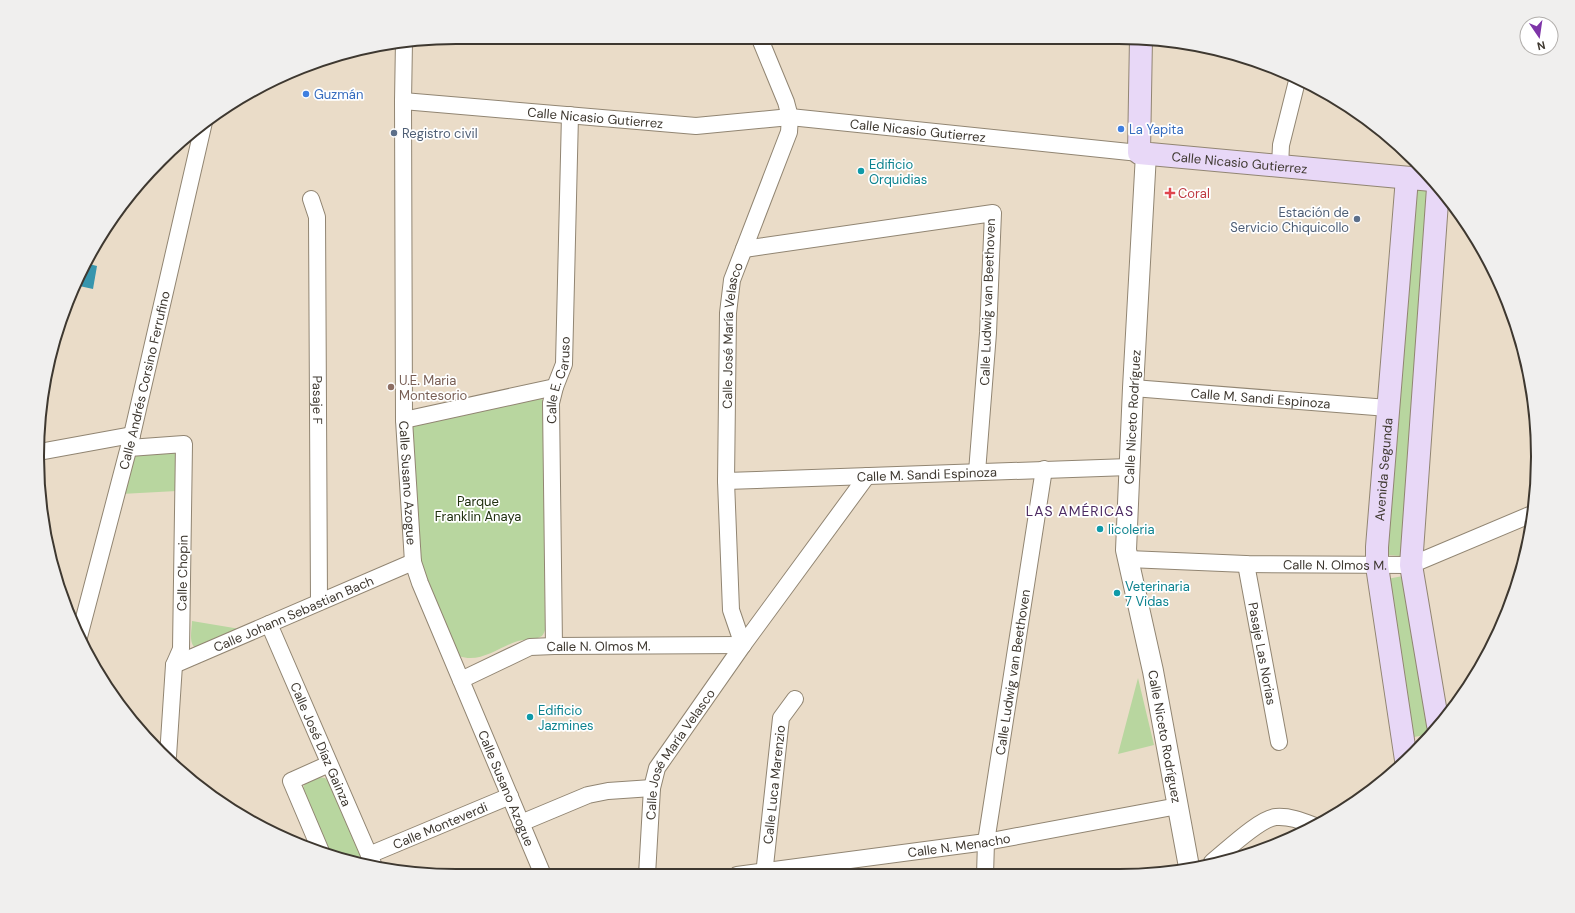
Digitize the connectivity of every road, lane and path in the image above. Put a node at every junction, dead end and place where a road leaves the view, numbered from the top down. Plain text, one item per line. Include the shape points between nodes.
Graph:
1 (762, 44) edge
2 (1141, 45) edge
3 (404, 48) edge
4 (1296, 85) edge
5 (403, 101) junction
6 (570, 115) junction
7 (790, 117) junction
8 (202, 132) edge
9 (1143, 153) junction
10 (1280, 166) junction
11 (1407, 178) junction
12 (1424, 179) edge
13 (1438, 195) edge
14 (311, 199) dead end
15 (744, 249) junction
16 (555, 386) junction
17 (1133, 388) junction
18 (1388, 408) junction
19 (404, 420) junction
20 (131, 441) junction
21 (44, 451) edge
22 (1129, 467) junction
23 (1044, 469) junction
24 (977, 472) junction
25 (867, 476) junction
26 (726, 481) junction
27 (1526, 517) edge
28 (1128, 559) junction
29 (413, 562) junction
30 (1246, 564) junction
31 (1377, 566) junction
32 (1411, 566) junction
33 (319, 602) junction
34 (269, 624) junction
35 (82, 628) edge
36 (743, 645) junction
37 (554, 646) junction
38 (174, 665) junction
39 (461, 680) junction
40 (795, 699) dead end
41 (1437, 719) edge
42 (1279, 742) dead end
43 (1409, 749) edge
44 (168, 751) edge
45 (329, 764) junction
46 (652, 788) junction
47 (510, 796) junction
48 (1178, 806) junction
49 (521, 822) junction
50 (1307, 823) edge
51 (986, 842) junction
52 (318, 845) edge
53 (1219, 856) edge
54 (371, 859) edge
55 (1187, 863) edge
56 (541, 869) edge
57 (647, 869) edge
58 (765, 869) edge
59 (794, 869) edge
60 (985, 869) edge

1 - 7 street, Calle José María Velasco
2 - 9 main road, Calle Niceto Rodríguez
3 - 5 street, Calle Susano Azogue
4 - 10 street via 1281,145
5 - 6 street, Calle Nicasio Gutierrez
5 - 19 street, Calle Susano Azogue
6 - 7 street, Calle Nicasio Gutierrez via 696,126
6 - 16 street, Calle E. Caruso via 564,364
7 - 9 street, Calle Nicasio Gutierrez
7 - 15 street, Calle José María Velasco via 788,132
8 - 20 street, Calle Andrés Corsino Ferrufino
9 - 10 main road, Calle Nicasio Gutierrez
9 - 17 street, Calle Niceto Rodríguez
10 - 11 main road, Calle Nicasio Gutierrez
11 - 12 main road, Calle Nicasio Gutierrez
11 - 18 main road, Avenida Segunda
13 - 32 main road
14 - 33 street, Pasaje F via 317,218
15 - 24 street, Calle Ludwig van Beethoven via 994,213
15 - 26 street, Calle José María Velasco via 732,280 728,313
16 - 19 street
16 - 37 street, Calle E. Caruso via 551,403
17 - 18 street, Calle M. Sandi Espinoza
17 - 22 street, Calle Niceto Rodríguez
18 - 31 main road, Avenida Segunda
19 - 29 street, Calle Susano Azogue
20 - 21 street
20 - 35 street, Calle Andrés Corsino Ferrufino
20 - 38 street, Calle Chopin via 184,444 181,649
22 - 23 street, Calle M. Sandi Espinoza
22 - 28 street, Calle Niceto Rodríguez via 1126,550
23 - 24 street, Calle M. Sandi Espinoza
23 - 51 street, Calle Ludwig van Beethoven
24 - 25 street, Calle M. Sandi Espinoza
25 - 26 street, Calle M. Sandi Espinoza
25 - 36 street, Calle José María Velasco
26 - 36 street, Calle José María Velasco via 731,610
27 - 32 street, Calle N. Olmos M.
28 - 30 street, Calle N. Olmos M.
28 - 48 street, Calle Niceto Rodríguez via 1153,671
29 - 33 street, Calle Johann Sebastian Bach
29 - 39 street, Calle Susano Azogue
30 - 31 street, Calle N. Olmos M.
30 - 42 street, Pasaje Las Norias
31 - 32 street, Calle N. Olmos M.
31 - 43 main road, Avenida Segunda
32 - 41 main road
33 - 34 street, Calle Johann Sebastian Bach
34 - 38 street, Calle Johann Sebastian Bach
34 - 45 street, Calle José Díaz Gainza
36 - 37 street, Calle N. Olmos M.
36 - 46 street, Calle José María Velasco via 657,768
37 - 39 street, Calle N. Olmos M. via 530,647
38 - 44 street, Calle Chopin
39 - 47 street, Calle Susano Azogue
40 - 58 street, Calle Luca Marenzio via 781,718
45 - 52 street via 290,781
45 - 54 street, Calle José Díaz Gainza
46 - 49 street via 588,794
46 - 57 street, Calle José María Velasco
47 - 49 street, Calle Susano Azogue
47 - 54 street, Calle Monteverdi
48 - 51 street, Calle N. Menacho
48 - 55 street, Calle Niceto Rodríguez
49 - 56 street, Calle Susano Azogue
50 - 53 street via 1291,817 1274,817 1262,821
51 - 59 street, Calle N. Menacho
51 - 60 street, Calle Ludwig van Beethoven

